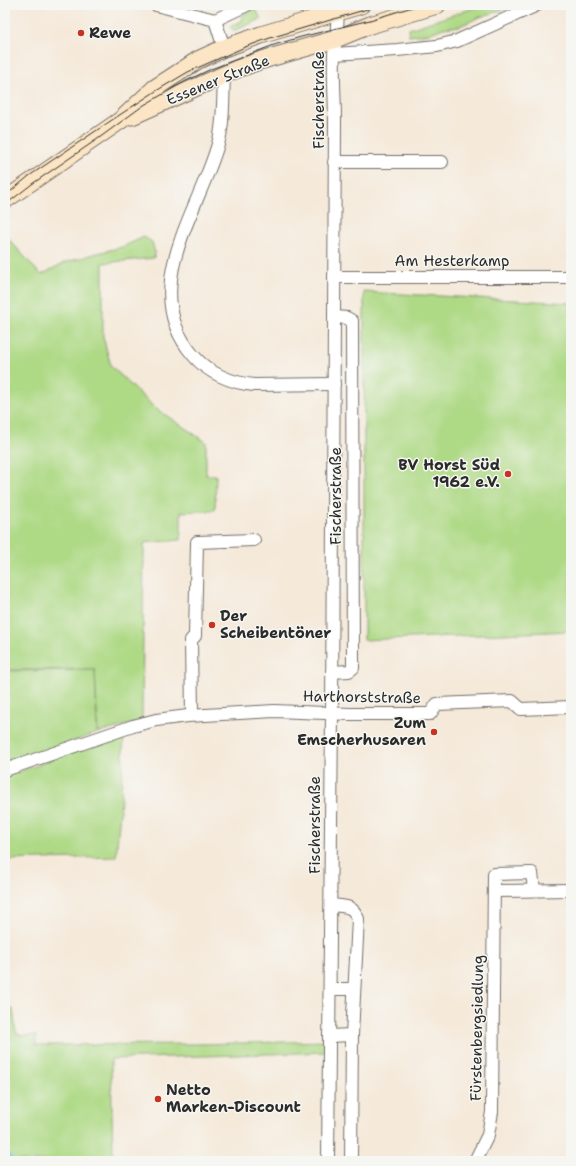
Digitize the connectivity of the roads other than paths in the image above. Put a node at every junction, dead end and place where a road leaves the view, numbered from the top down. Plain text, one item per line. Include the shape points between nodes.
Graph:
1 (156, 5) edge
2 (247, 5) edge
3 (361, 5) edge
4 (437, 5) edge
5 (537, 5) edge
6 (337, 8) edge
7 (215, 20) junction
8 (335, 47) junction
9 (224, 48) junction
10 (224, 75) junction
11 (121, 120) junction
12 (334, 162) junction
13 (442, 162) dead end
14 (5, 200) edge
15 (334, 277) junction
16 (571, 277) edge
17 (334, 317) junction
18 (334, 384) junction
19 (254, 540) dead end
20 (332, 672) junction
21 (571, 707) edge
22 (332, 713) junction
23 (192, 715) junction
24 (5, 770) edge
25 (534, 890) junction
26 (571, 890) edge
27 (494, 891) junction
28 (331, 906) junction
29 (330, 989) junction
30 (354, 989) junction
31 (352, 1035) junction
32 (329, 1036) junction
33 (340, 1114) junction
34 (328, 1161) edge
35 (351, 1161) edge
36 (475, 1161) edge

1 - 7 street
2 - 7 street
3 - 6 main road, Essener Straße
4 - 8 main road, Essener Straße via 370,25
5 - 8 street via 457,41 437,46 397,50
6 - 8 street
6 - 9 main road, Essener Straße
7 - 9 street
8 - 10 main road, Essener Straße via 259,61
8 - 12 street, Fischerstraße
9 - 11 main road, Essener Straße via 198,60 155,88
10 - 11 main road, Essener Straße
10 - 18 street via 219,142 206,180 185,225 176,255 170,293 174,323 186,348 195,358 230,381 254,385
11 - 14 main road, Essener Straße
12 - 13 street, Fischerstraße
12 - 15 street, Fischerstraße
15 - 16 street, Am Hesterkamp
15 - 17 street, Fischerstraße
17 - 18 street, Fischerstraße
17 - 20 street, Fischerstraße via 352,321 353,668 349,671
18 - 20 street, Fischerstraße
19 - 23 street via 197,542 195,636 192,640
20 - 22 street, Fischerstraße
21 - 22 street, Harthorststraße via 521,709 512,701 436,704 430,714
22 - 23 street, Harthorststraße via 274,711
22 - 28 street, Fischerstraße
23 - 24 street, Harthorststraße via 133,726
25 - 26 street
25 - 27 street
25 - 27 street, Fürstenbergsiedlung via 532,873 494,874
27 - 36 street, Fürstenbergsiedlung via 492,1112 488,1135
28 - 29 street, Fischerstraße
28 - 30 street, Fischerstraße via 348,907 355,912 358,919
29 - 30 street
29 - 32 street, Fischerstraße
30 - 31 street, Fischerstraße
31 - 32 street
31 - 33 street, Fischerstraße
32 - 33 street, Fischerstraße
33 - 34 street, Fischerstraße
33 - 35 street, Fischerstraße

